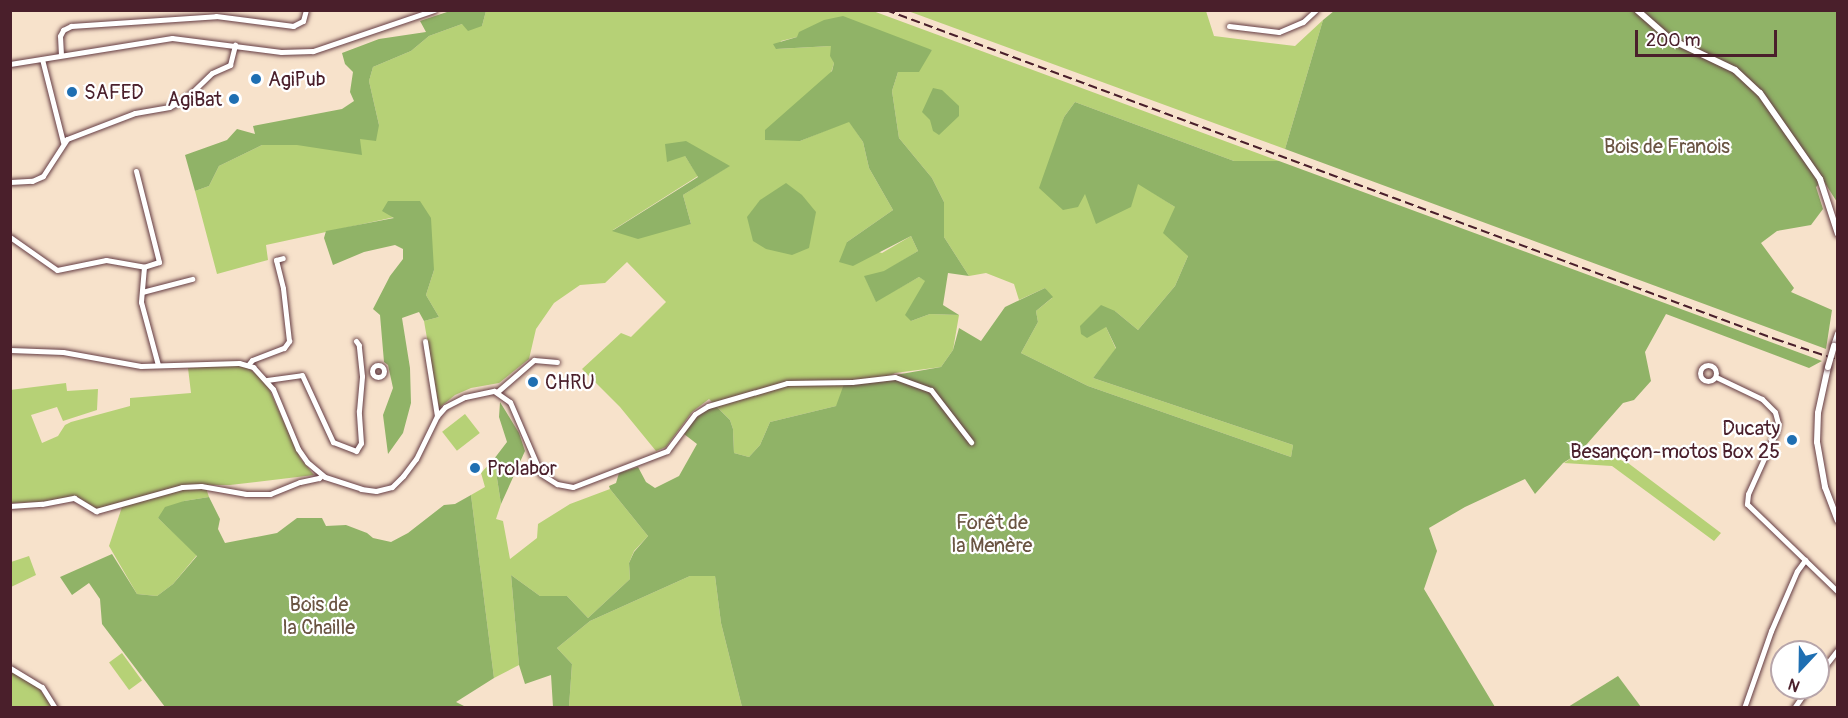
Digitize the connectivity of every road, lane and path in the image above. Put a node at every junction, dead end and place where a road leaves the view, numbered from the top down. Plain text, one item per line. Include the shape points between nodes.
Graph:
1 (306, 10) edge
2 (434, 10) edge
3 (1316, 10) edge
4 (1636, 10) edge
5 (1229, 26) dead end
6 (235, 45) junction
7 (61, 56) junction
8 (42, 59) junction
9 (10, 64) edge
10 (63, 142) junction
11 (136, 171) dead end
12 (10, 182) edge
13 (1837, 225) edge
14 (1838, 234) edge
15 (10, 237) edge
16 (283, 258) dead end
17 (144, 267) junction
18 (192, 279) dead end
19 (142, 292) junction
20 (1838, 334) edge
21 (357, 341) dead end
22 (425, 341) dead end
23 (10, 350) edge
24 (557, 362) dead end
25 (158, 365) junction
26 (248, 365) junction
27 (372, 373) dead end
28 (362, 376) junction
29 (1716, 377) dead end
30 (267, 380) junction
31 (497, 392) junction
32 (437, 416) junction
33 (971, 442) dead end
34 (322, 475) junction
35 (10, 506) edge
36 (1838, 521) edge
37 (1805, 560) junction
38 (1838, 592) edge
39 (10, 668) edge
40 (56, 708) edge
41 (1744, 708) edge

1 - 7 street via 303,21 293,26 216,16 71,26 60,36
2 - 6 street via 313,51 281,52
3 - 5 street via 1303,22 1279,32
4 - 13 main road via 1670,39 1735,70 1760,93 1820,179
6 - 7 street via 172,38
6 - 10 street via 230,64 212,73 185,99 169,107 135,113
7 - 8 street
8 - 9 street
8 - 10 street
10 - 12 street via 42,176 32,181
11 - 17 street via 159,262
13 - 14 main road
15 - 17 street via 57,270 106,260
16 - 26 street via 276,260 284,288 289,341 284,348
17 - 19 street
18 - 19 street
19 - 25 street via 141,302
20 - 36 main road, bridge via 1818,413 1817,442 1825,487
21 - 28 street
22 - 32 street
23 - 25 street via 63,352 132,365
24 - 31 street via 534,360
25 - 26 street
26 - 30 street
27 - 28 street
28 - 30 street via 358,411 361,443 356,451 333,442 302,375
29 - 37 street via 1762,399 1775,412 1776,432 1747,504
30 - 34 street via 297,449
31 - 32 street via 465,397
31 - 33 street via 510,402 541,474 557,484 573,487 668,451 695,414 708,406 787,383 895,377 931,390
32 - 34 street via 416,459 392,487 361,489
34 - 35 street via 270,494 201,486 182,487 96,511 74,498
37 - 38 street
37 - 41 street via 1771,631
39 - 40 street via 42,687

